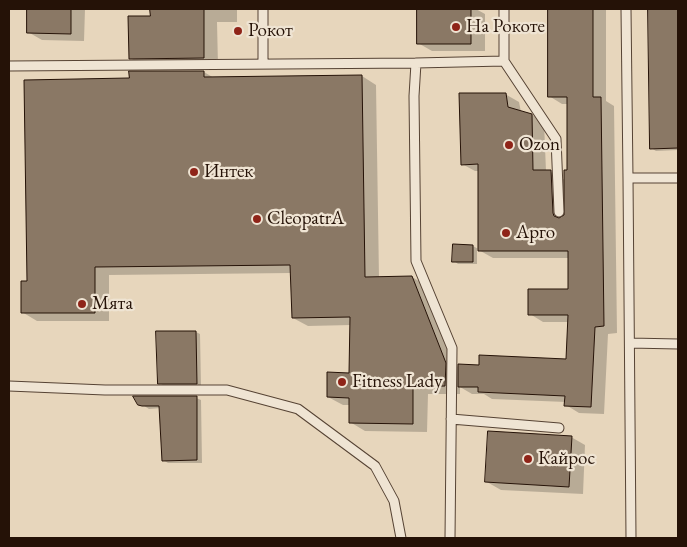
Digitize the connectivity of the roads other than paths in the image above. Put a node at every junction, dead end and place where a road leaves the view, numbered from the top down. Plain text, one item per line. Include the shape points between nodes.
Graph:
1 (263, 9) edge
2 (504, 9) edge
3 (626, 9) edge
4 (504, 61) junction
5 (416, 63) junction
6 (263, 64) junction
7 (9, 66) edge
8 (628, 178) junction
9 (678, 178) edge
10 (560, 212) dead end
11 (630, 343) junction
12 (678, 344) edge
13 (9, 386) edge
14 (451, 419) junction
15 (559, 428) dead end
16 (401, 538) edge
17 (450, 538) edge
18 (631, 538) edge

1 - 6 lane
2 - 4 lane
3 - 8 lane
4 - 5 lane
4 - 10 lane via 556,139
5 - 6 lane
5 - 14 lane via 416,261 452,348
6 - 7 lane
8 - 9 lane
8 - 11 lane
11 - 12 lane
11 - 18 lane
13 - 16 lane via 227,390 298,409 375,466 394,501
14 - 15 lane
14 - 17 lane

